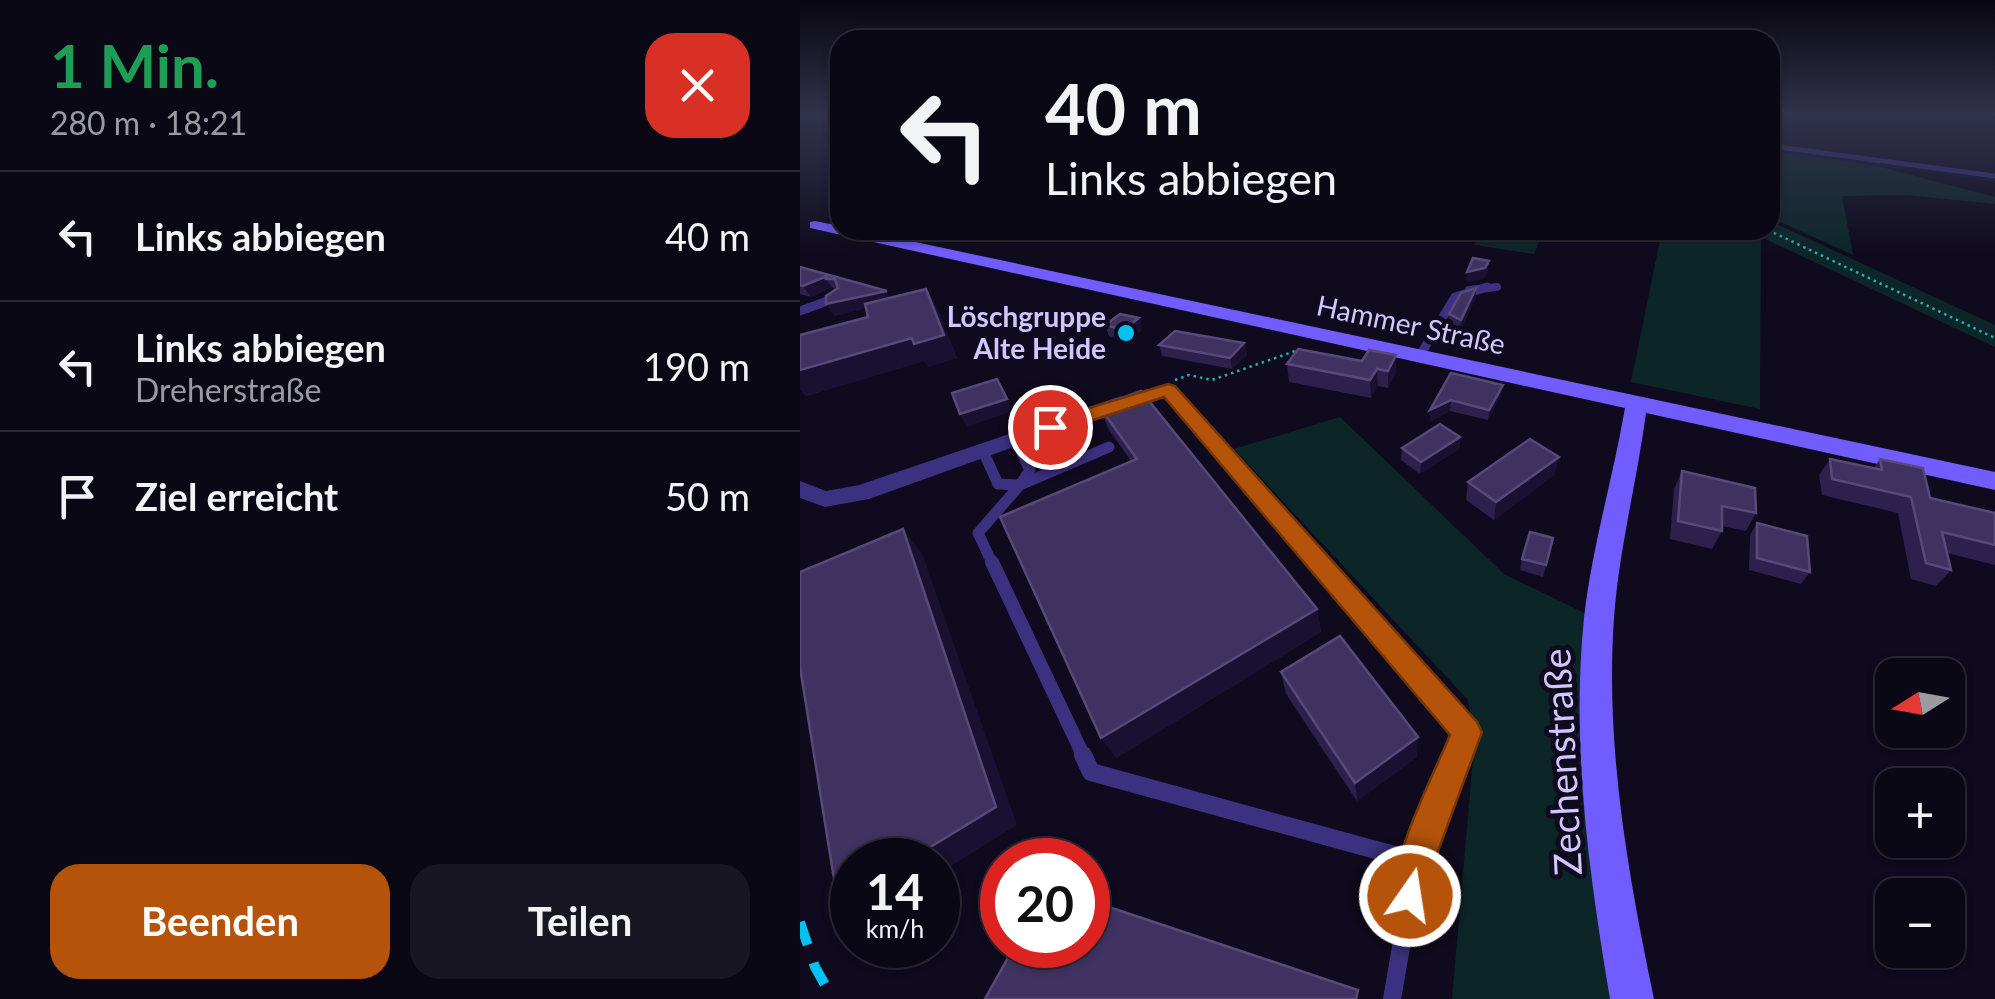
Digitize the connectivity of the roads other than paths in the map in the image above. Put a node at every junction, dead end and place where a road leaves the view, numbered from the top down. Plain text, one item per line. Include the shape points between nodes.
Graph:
1 (1887, 162) edge
2 (1995, 176) edge
3 (892, 240) edge
4 (1497, 287) dead end
5 (838, 297) edge
6 (800, 312) edge
7 (1418, 357) junction
8 (1121, 402) joint
9 (1637, 403) junction
10 (1015, 439) junction
11 (1109, 448) dead end
12 (982, 450) junction
13 (1995, 481) edge
14 (1020, 485) junction
15 (800, 489) edge
16 (1416, 862) junction
17 (1392, 999) edge
18 (1632, 999) edge

1 - 2 lane
3 - 7 main road, Hammer Straße
4 - 7 lane via 1456,292
5 - 6 lane
7 - 9 main road, Hammer Straße
8 - 10 street
8 - 16 lane via 1168,390 1466,732
9 - 13 main road, Hammer Straße
9 - 18 main road, Zechenstraße via 1610,537 1595,694 1604,821
10 - 12 street
10 - 14 lane via 1030,470
11 - 14 lane
12 - 14 lane via 998,484
12 - 15 street via 860,493 825,499
14 - 16 lane via 978,533 1091,772
16 - 17 lane

